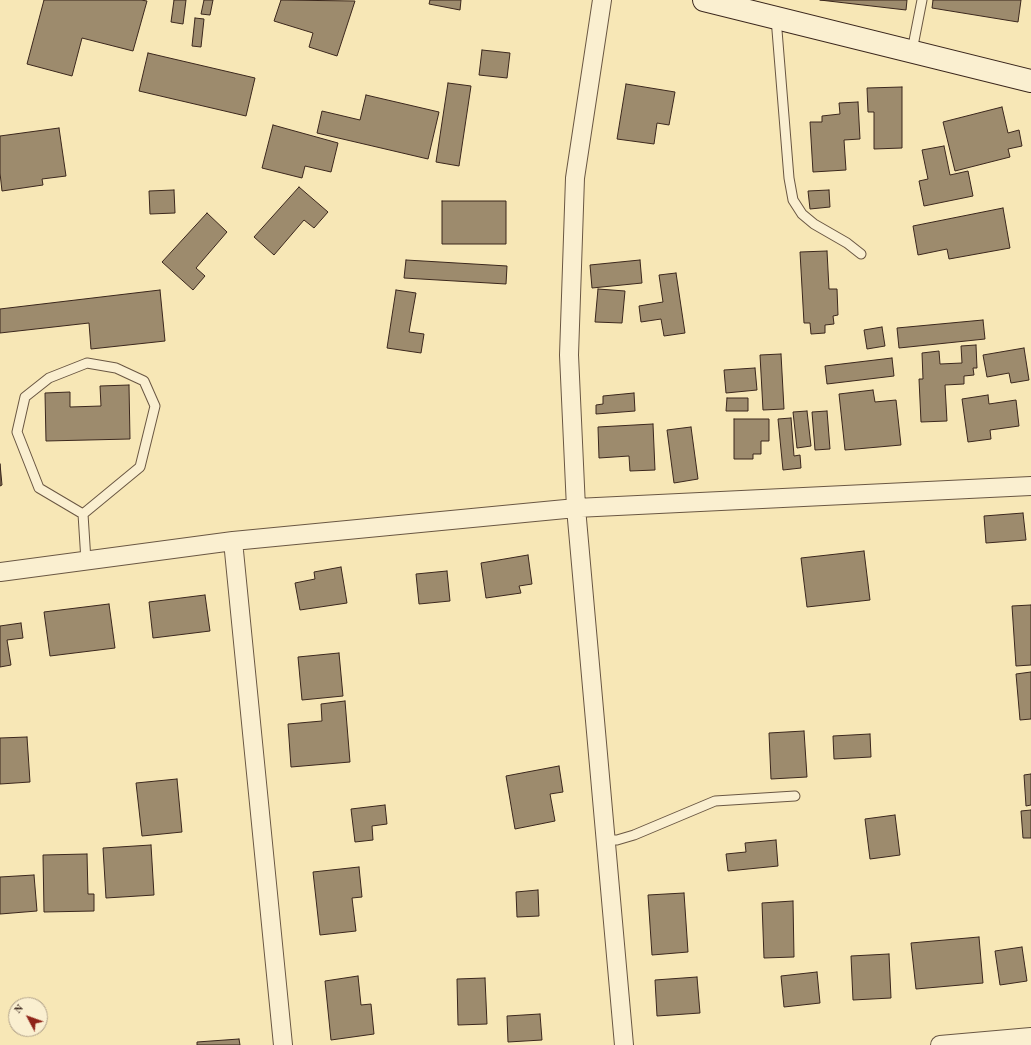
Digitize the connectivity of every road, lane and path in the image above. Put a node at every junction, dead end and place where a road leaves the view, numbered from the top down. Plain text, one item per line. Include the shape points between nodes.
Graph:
1 (602, 0) edge
2 (704, 0) edge
3 (922, 0) edge
4 (776, 18) junction
5 (912, 51) junction
6 (1031, 81) edge
7 (861, 254) dead end
8 (1031, 486) edge
9 (576, 508) junction
10 (83, 514) junction
11 (234, 541) junction
12 (86, 561) junction
13 (0, 572) edge
14 (795, 796) dead end
15 (606, 840) junction
16 (1031, 1037) edge
17 (283, 1045) edge
18 (624, 1045) edge
19 (940, 1045) edge

1 - 9 street via 575,178 569,355
2 - 4 main road
3 - 5 lane
4 - 5 main road
4 - 7 lane via 793,200 802,214 814,224
5 - 6 main road
8 - 9 street
9 - 11 street
9 - 15 street
10 - 10 lane via 39,488 17,432 25,397 49,378 87,363 116,368 144,380 155,406 140,467
10 - 12 lane
11 - 12 street
11 - 17 street
12 - 13 street
14 - 15 lane via 715,801 634,835
15 - 18 street
16 - 19 street

